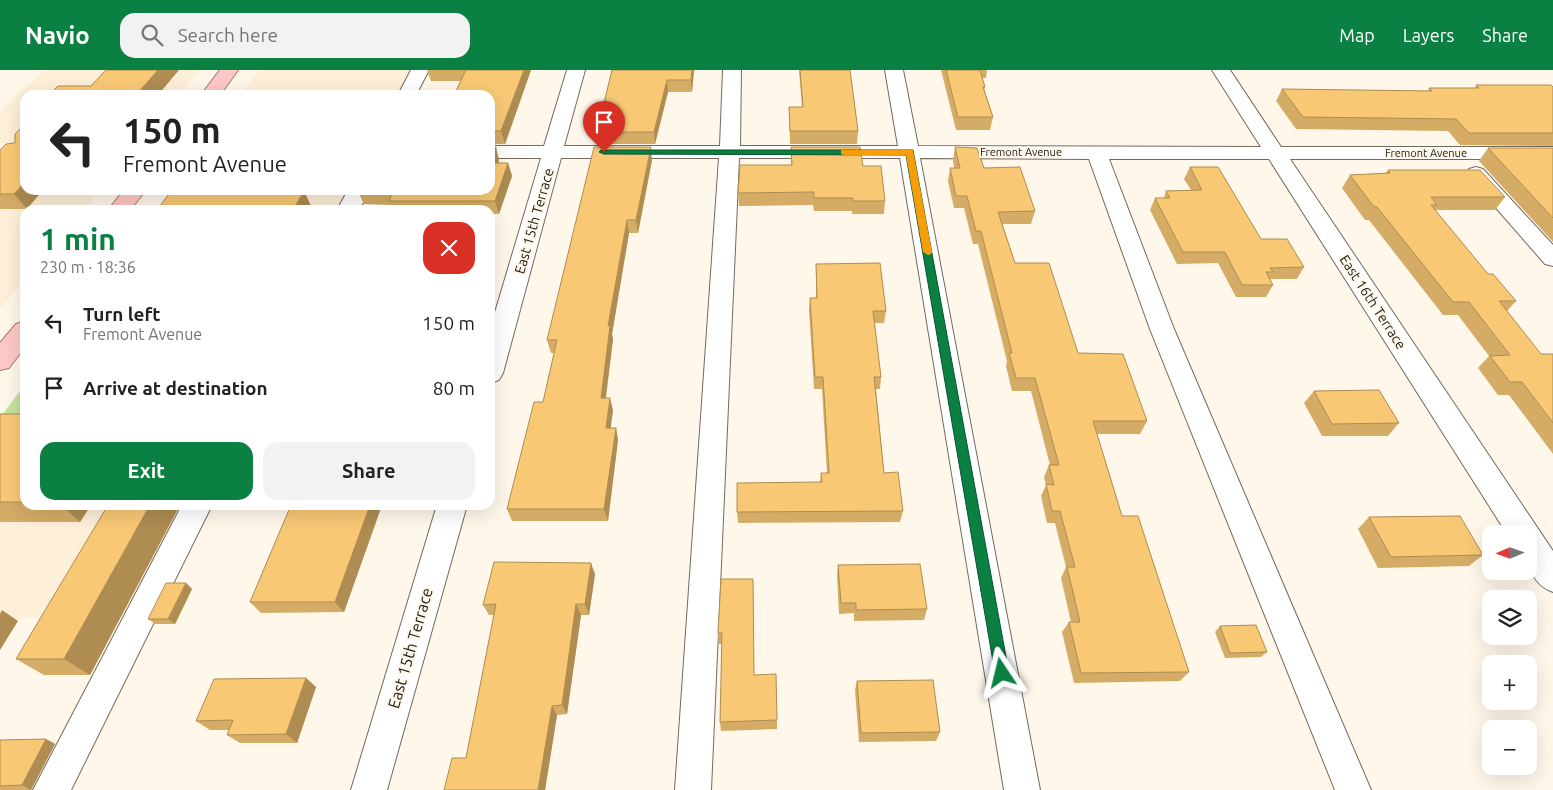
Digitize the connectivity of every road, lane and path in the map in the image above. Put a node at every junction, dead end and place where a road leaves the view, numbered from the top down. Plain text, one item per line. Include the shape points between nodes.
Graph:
1 (229, 70) edge
2 (420, 70) edge
3 (576, 70) edge
4 (732, 70) edge
5 (894, 70) edge
6 (1222, 70) edge
7 (214, 90) edge
8 (410, 90) edge
9 (495, 152) edge
10 (554, 152) junction
11 (729, 152) junction
12 (910, 152) junction
13 (1096, 152) junction
14 (1276, 153) junction
15 (1458, 153) junction
16 (1553, 153) edge
17 (131, 195) edge
18 (123, 205) edge
19 (1553, 259) edge
20 (20, 336) edge
21 (495, 356) edge
22 (0, 361) edge
23 (195, 510) edge
24 (451, 510) edge
25 (1518, 525) edge
26 (1538, 554) edge
27 (1553, 578) edge
28 (51, 790) edge
29 (369, 790) edge
30 (693, 790) edge
31 (1022, 790) edge
32 (1353, 790) edge

1 - 7 main road
2 - 8 street
3 - 10 street, East 15th Terrace
4 - 11 street
5 - 12 street
6 - 14 street, East 16th Terrace
9 - 10 street, Fremont Avenue
10 - 11 street, Fremont Avenue
10 - 21 street, East 15th Terrace
11 - 12 street, Fremont Avenue
11 - 30 street
12 - 13 street, Fremont Avenue
12 - 31 street
13 - 14 street, Fremont Avenue
13 - 32 street via 1162,328
14 - 15 street, Fremont Avenue
14 - 25 street, East 16th Terrace
15 - 16 street, Fremont Avenue
15 - 19 street
17 - 18 main road
20 - 22 main road
23 - 28 street
24 - 29 street, East 15th Terrace
26 - 27 street

